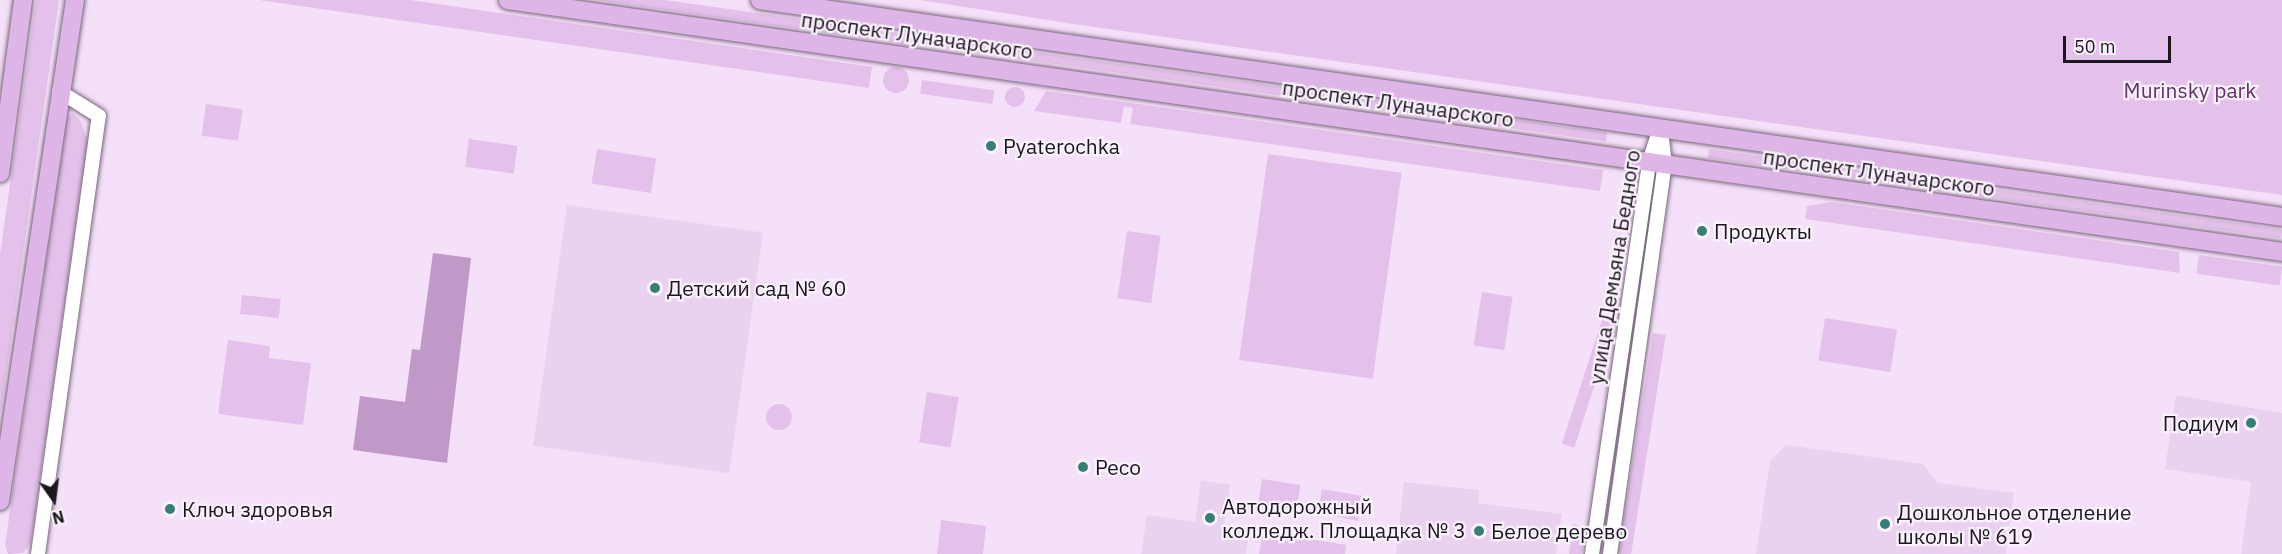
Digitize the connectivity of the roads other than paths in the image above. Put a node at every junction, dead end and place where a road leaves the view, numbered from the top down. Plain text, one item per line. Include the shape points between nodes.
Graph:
1 (23, 0) edge
2 (75, 0) edge
3 (508, 0) edge
4 (760, 0) edge
5 (6, 87) edge
6 (59, 91) junction
7 (1660, 128) junction
8 (1657, 163) junction
9 (0, 173) edge
10 (2282, 217) edge
11 (2282, 252) edge
12 (0, 501) edge
13 (38, 554) edge
14 (1592, 554) edge
15 (1610, 554) edge

1 - 5 main road
2 - 6 main road
3 - 8 main road, проспект Луначарского
4 - 7 main road, проспект Луначарского
5 - 9 main road
6 - 12 main road
6 - 13 street via 99,116
7 - 8 street, улица Демьяна Бедного
7 - 10 main road, проспект Луначарского
8 - 11 main road, проспект Луначарского
8 - 14 street, улица Демьяна Бедного
8 - 15 street, улица Демьяна Бедного

